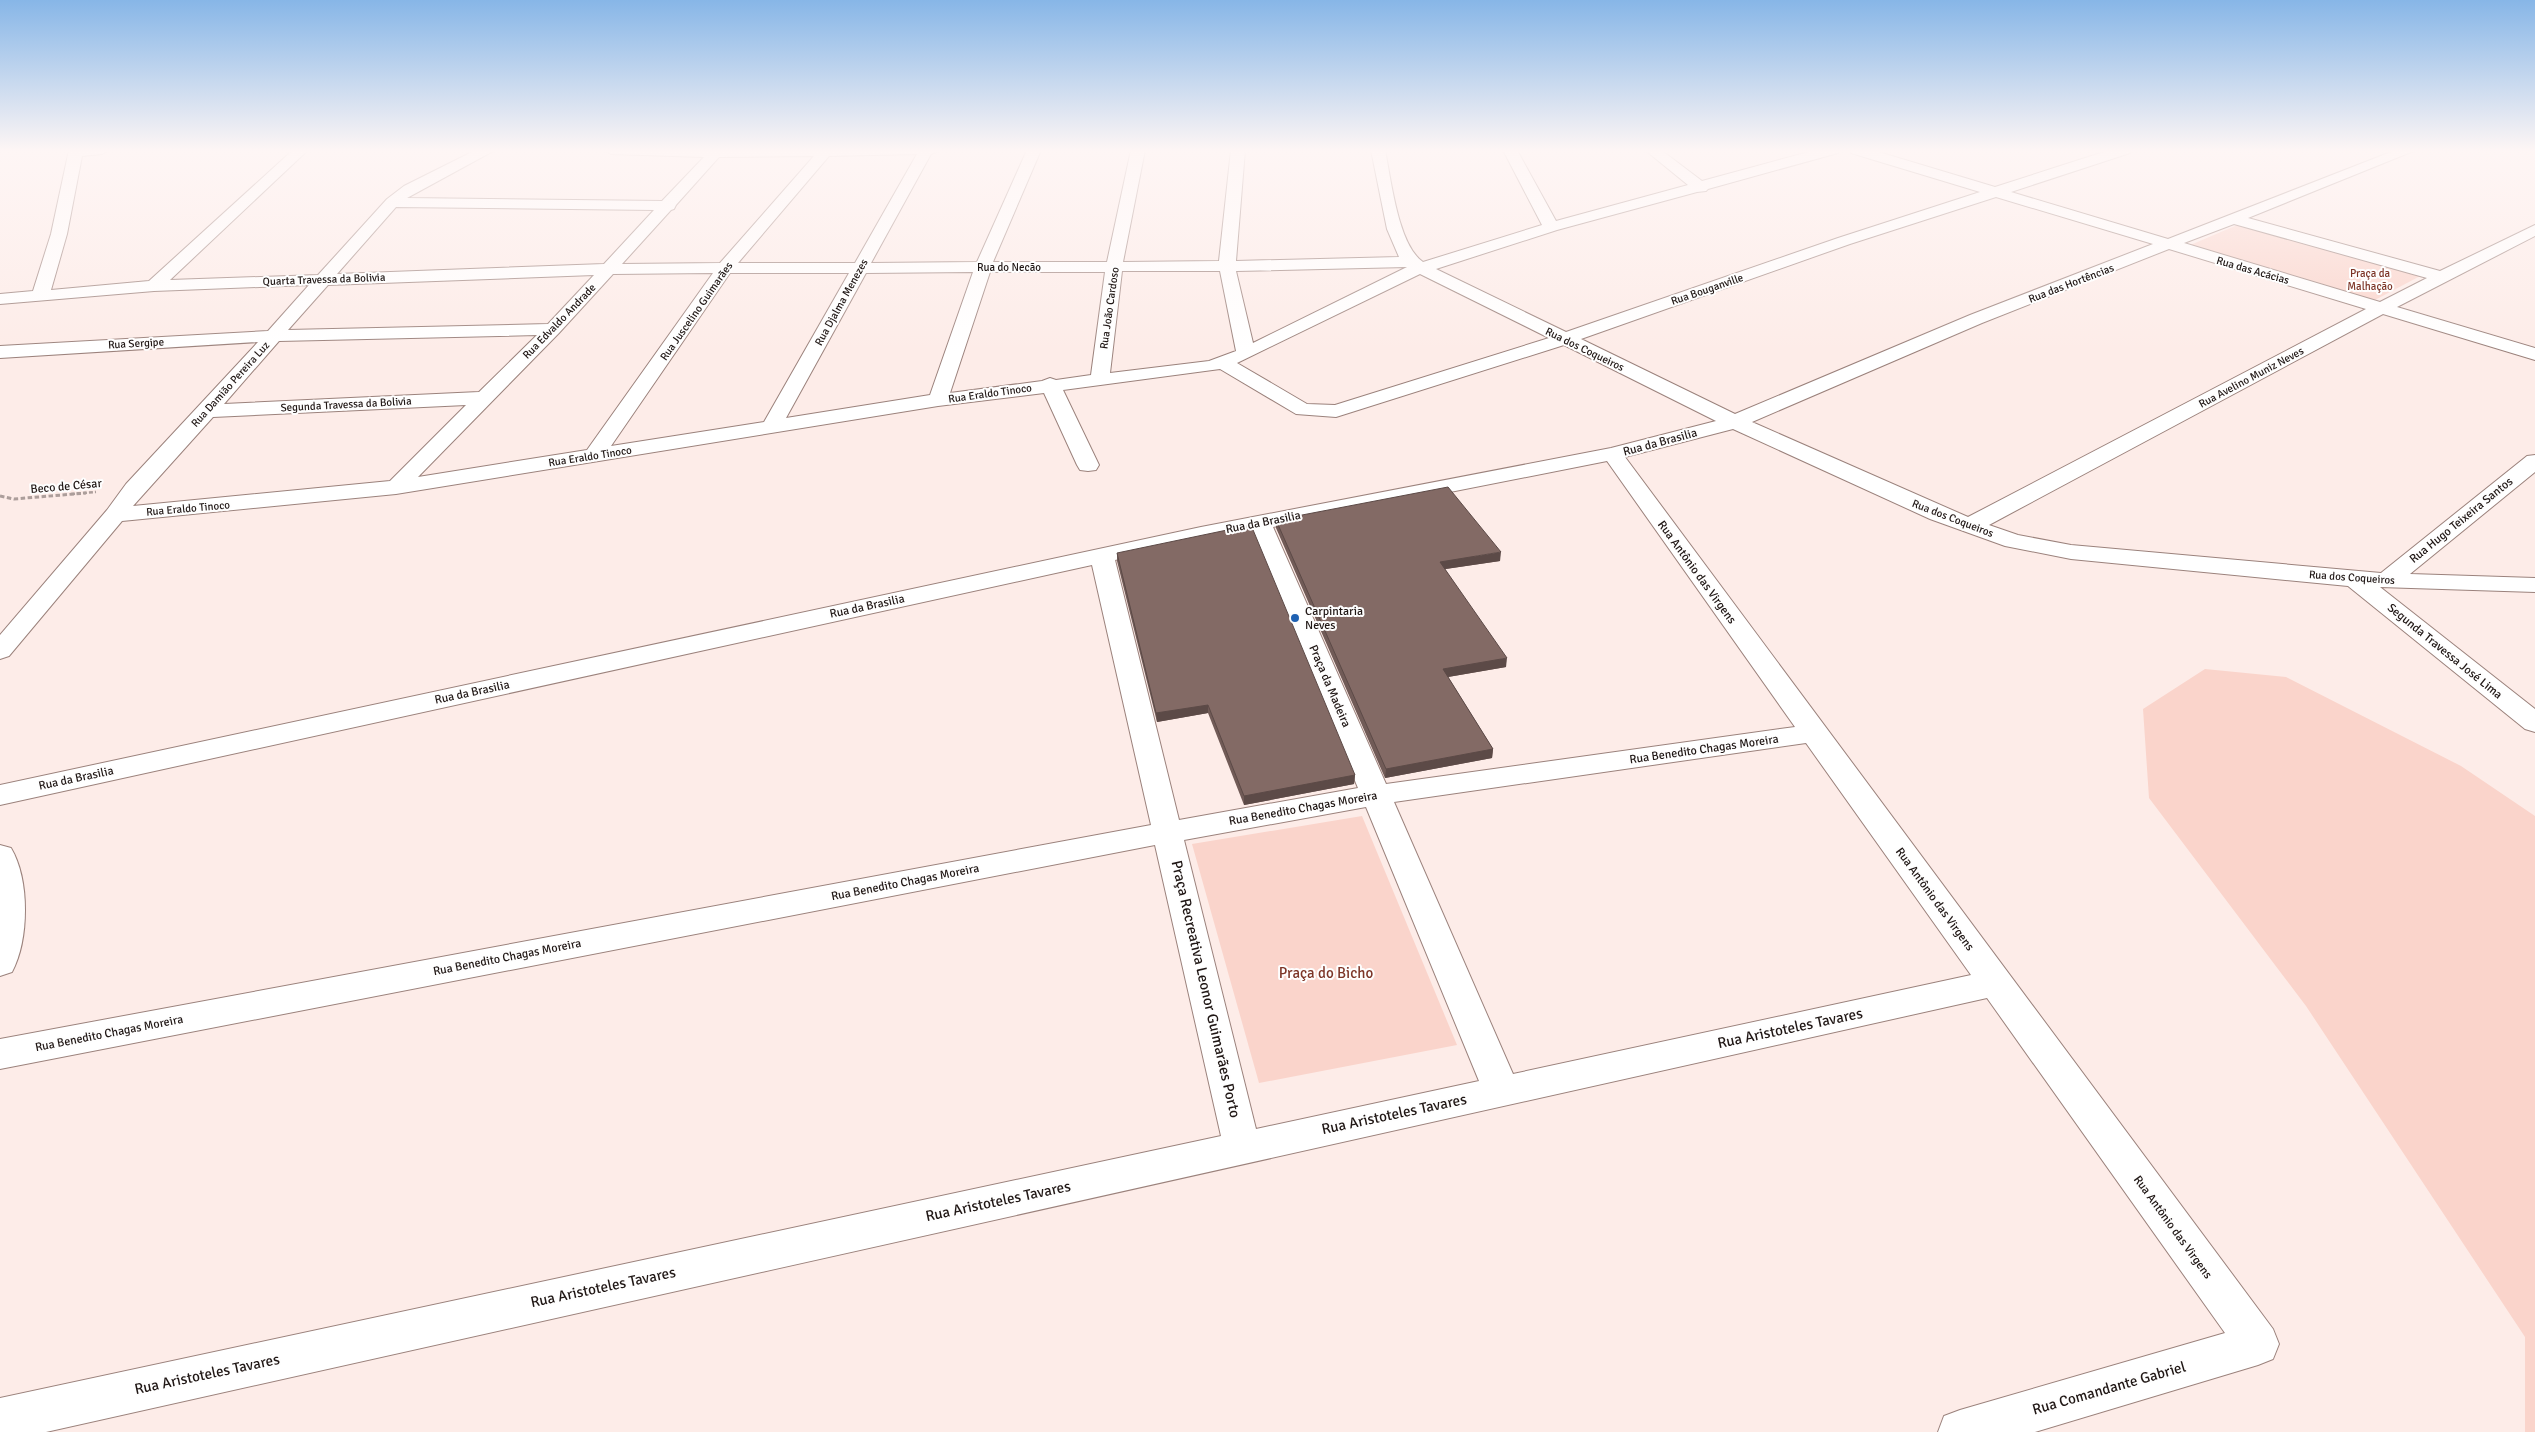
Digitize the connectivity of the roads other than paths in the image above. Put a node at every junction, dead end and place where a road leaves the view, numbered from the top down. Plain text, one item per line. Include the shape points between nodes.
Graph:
1 (63, 217) edge
2 (228, 217) edge
3 (379, 217) edge
4 (658, 217) edge
5 (769, 217) edge
6 (888, 217) edge
7 (1005, 217) edge
8 (1124, 217) edge
9 (1232, 217) edge
10 (1393, 217) edge
11 (1546, 217) edge
12 (1590, 217) edge
13 (1919, 217) edge
14 (2077, 217) edge
15 (2240, 217) edge
16 (2234, 219) junction
17 (1551, 227) junction
18 (2535, 230) edge
19 (2169, 245) junction
20 (1416, 265) junction
21 (1114, 266) junction
22 (1227, 266) junction
23 (983, 267) junction
24 (725, 268) junction
25 (859, 268) junction
26 (608, 269) junction
27 (2442, 277) junction
28 (323, 279) junction
29 (154, 286) junction
30 (41, 294) junction
31 (0, 299) edge
32 (2381, 308) junction
33 (553, 328) junction
34 (273, 336) junction
35 (1564, 338) junction
36 (0, 352) edge
37 (1246, 353) junction
38 (2535, 354) edge
39 (1223, 363) junction
40 (1100, 378) junction
41 (1050, 384) junction
42 (485, 398) junction
43 (938, 400) junction
44 (207, 411) junction
45 (1735, 422) junction
46 (771, 427) junction
47 (1612, 454) junction
48 (594, 456) junction
49 (2535, 460) edge
50 (1088, 465) dead end
51 (396, 487) junction
52 (115, 515) junction
53 (1260, 523) junction
54 (1969, 526) junction
55 (1102, 556) junction
56 (2355, 579) junction
57 (2387, 580) junction
58 (2535, 585) edge
59 (0, 651) edge
60 (2535, 723) edge
61 (1814, 733) junction
62 (0, 794) edge
63 (1377, 795) junction
64 (1169, 832) junction
65 (0, 856) edge
66 (0, 963) edge
67 (1997, 983) junction
68 (0, 1054) edge
69 (1502, 1091) junction
70 (1242, 1147) junction
71 (2258, 1344) joint
72 (0, 1420) edge
73 (1960, 1432) edge

1 - 30 street
2 - 29 street
3 - 28 street, Rua Damião Pereira Luz
4 - 26 street, Rua Edvaldo Andrade
5 - 24 street, Rua Juscelino Guimarães
6 - 25 street, Rua Djalma Menezes
7 - 23 street
8 - 21 street, Rua João Cardoso
9 - 22 street
10 - 20 street via 1398,242
11 - 17 street
12 - 17 street, Rua Eraldo Tinoco
13 - 35 street, Rua Bouganville
14 - 19 street, Rua das Acácias
15 - 16 street, Rua das Hortências
16 - 19 street, Rua das Hortências
16 - 27 street
17 - 20 street, Rua Eraldo Tinoco
18 - 27 street, Rua Avelino Muniz Neves
19 - 32 street, Rua das Acácias
19 - 45 street, Rua das Hortências via 1976,320
20 - 22 street, Rua do Necão
20 - 35 street, Rua dos Coqueiros
20 - 37 street, Rua Eraldo Tinoco
21 - 22 street, Rua do Necão
21 - 23 street, Rua do Necão
21 - 40 street, Rua João Cardoso
22 - 37 street
23 - 25 street, Rua do Necão
23 - 43 street
24 - 25 street, Rua do Necão
24 - 26 street, Rua do Necão
24 - 48 street, Rua Juscelino Guimarães
25 - 46 street, Rua Djalma Menezes
26 - 28 street, Quarta Travessa da Bolivia
26 - 33 street, Rua Edvaldo Andrade
27 - 32 street, Rua Avelino Muniz Neves
28 - 29 street, Quarta Travessa da Bolivia
28 - 34 street, Rua Damião Pereira Luz
29 - 30 street, Quarta Travessa da Bolivia
30 - 31 street, Quarta Travessa da Bolivia
32 - 38 street, Rua das Acácias
32 - 54 street, Rua Avelino Muniz Neves
33 - 34 street, Rua Sergipe
33 - 42 street, Rua Edvaldo Andrade
34 - 36 street, Rua Sergipe
34 - 44 street, Rua Damião Pereira Luz
35 - 39 street, Rua Bouganville via 1336,411 1308,412
35 - 45 street, Rua dos Coqueiros
37 - 39 street, Rua Eraldo Tinoco
39 - 40 street, Rua Eraldo Tinoco
40 - 41 street, Rua Eraldo Tinoco
41 - 43 street, Rua Eraldo Tinoco
41 - 50 street
42 - 44 street, Segunda Travessa da Bolivia
42 - 51 street, Rua Edvaldo Andrade
43 - 46 street, Rua Eraldo Tinoco
44 - 52 street, Rua Damião Pereira Luz via 134,489
45 - 47 street, Rua da Brasilia
45 - 54 street, Rua dos Coqueiros
46 - 48 street, Rua Eraldo Tinoco
47 - 53 street, Rua da Brasilia
47 - 61 street, Rua Antônio das Virgens
48 - 51 street, Rua Eraldo Tinoco
49 - 57 street, Rua Hugo Teixeira Santos
51 - 52 street, Rua Eraldo Tinoco
52 - 59 street, Rua Damião Pereira Luz
53 - 55 street, Rua da Brasilia
53 - 63 street, Praça da Madeira
54 - 56 street, Rua dos Coqueiros via 2013,540 2071,552
55 - 62 street, Rua da Brasilia
55 - 64 street
56 - 57 street, Rua dos Coqueiros
56 - 60 street, Segunda Travessa José Lima
57 - 58 street, Rua dos Coqueiros
61 - 63 street, Rua Benedito Chagas Moreira
61 - 67 street, Rua Antônio das Virgens
63 - 64 street, Rua Benedito Chagas Moreira
63 - 69 street
64 - 68 street, Rua Benedito Chagas Moreira
64 - 70 street, Praça Recreativa Leonor Guimarães Porto
65 - 66 street via 5,865 8,902
67 - 69 street, Rua Aristoteles Tavares
67 - 71 street, Rua Antônio das Virgens
69 - 70 street, Rua Aristoteles Tavares
70 - 72 street, Rua Aristoteles Tavares
71 - 73 street, Rua Comandante Gabriel

